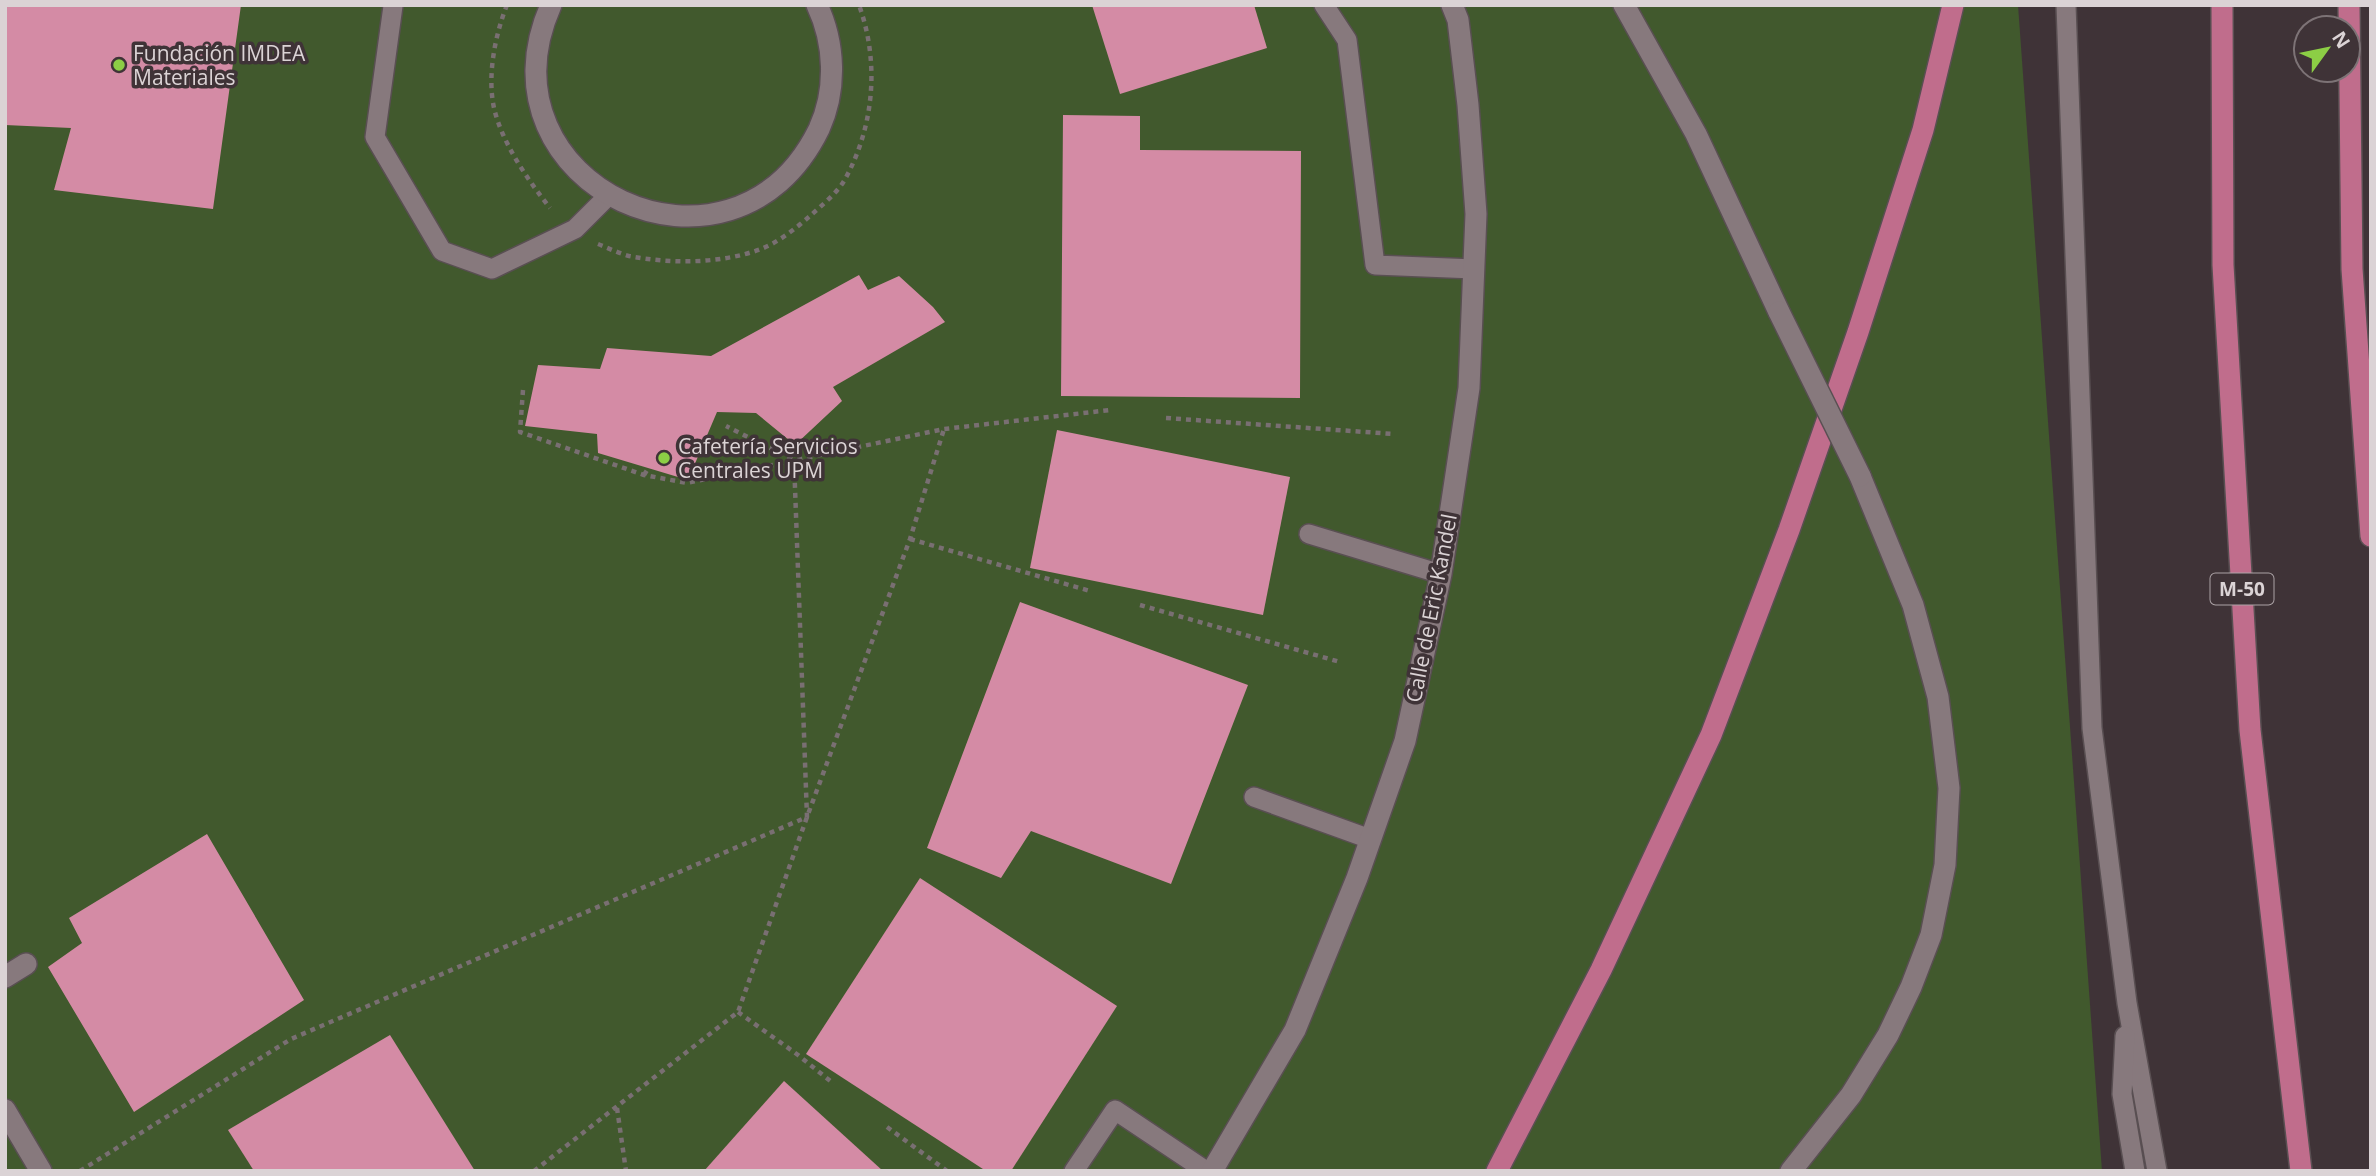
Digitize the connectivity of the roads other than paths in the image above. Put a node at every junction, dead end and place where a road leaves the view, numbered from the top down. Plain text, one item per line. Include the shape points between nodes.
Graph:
1 (551, 5) edge
2 (817, 5) edge
3 (1324, 5) edge
4 (1452, 5) edge
5 (1624, 5) edge
6 (1953, 5) edge
7 (2066, 5) edge
8 (2222, 5) edge
9 (2349, 5) edge
10 (393, 6) edge
11 (608, 195) junction
12 (1474, 269) junction
13 (1309, 534) dead end
14 (2371, 536) edge
15 (1441, 574) junction
16 (1254, 797) dead end
17 (1370, 839) junction
18 (26, 964) dead end
19 (5, 977) edge
20 (2127, 1003) junction
21 (5, 1110) edge
22 (41, 1171) edge
23 (1074, 1171) edge
24 (1206, 1171) edge
25 (1212, 1171) edge
26 (1497, 1171) edge
27 (1791, 1171) edge
28 (2135, 1171) edge
29 (2157, 1171) edge
30 (2301, 1171) edge

1 - 11 street via 538,46 541,105 566,158
2 - 11 street via 832,61 828,103 811,145 783,179 749,202 713,214 664,215
3 - 12 lane via 1347,40 1375,265
4 - 12 street, Calle de Eric Kandel via 1458,20 1468,105 1476,214
5 - 27 street, bridge via 1696,134 1860,476 1913,605 1938,697 1949,788 1945,866 1931,935 1888,1035 1851,1095
6 - 26 highway via 1923,130 1863,319 1711,735 1601,970
7 - 20 lane via 2092,728
8 - 30 highway, M-50 via 2223,265 2250,730
9 - 14 highway via 2352,269
10 - 11 lane via 375,137 442,251 492,269 575,229
12 - 15 street, Calle de Eric Kandel via 1469,388
13 - 15 lane
15 - 17 street, Calle de Eric Kandel via 1405,741
16 - 17 lane
17 - 25 street, Calle de Eric Kandel via 1295,1030
18 - 19 street
20 - 28 lane via 2122,1094
20 - 29 lane
21 - 22 street
23 - 24 lane via 1115,1110

